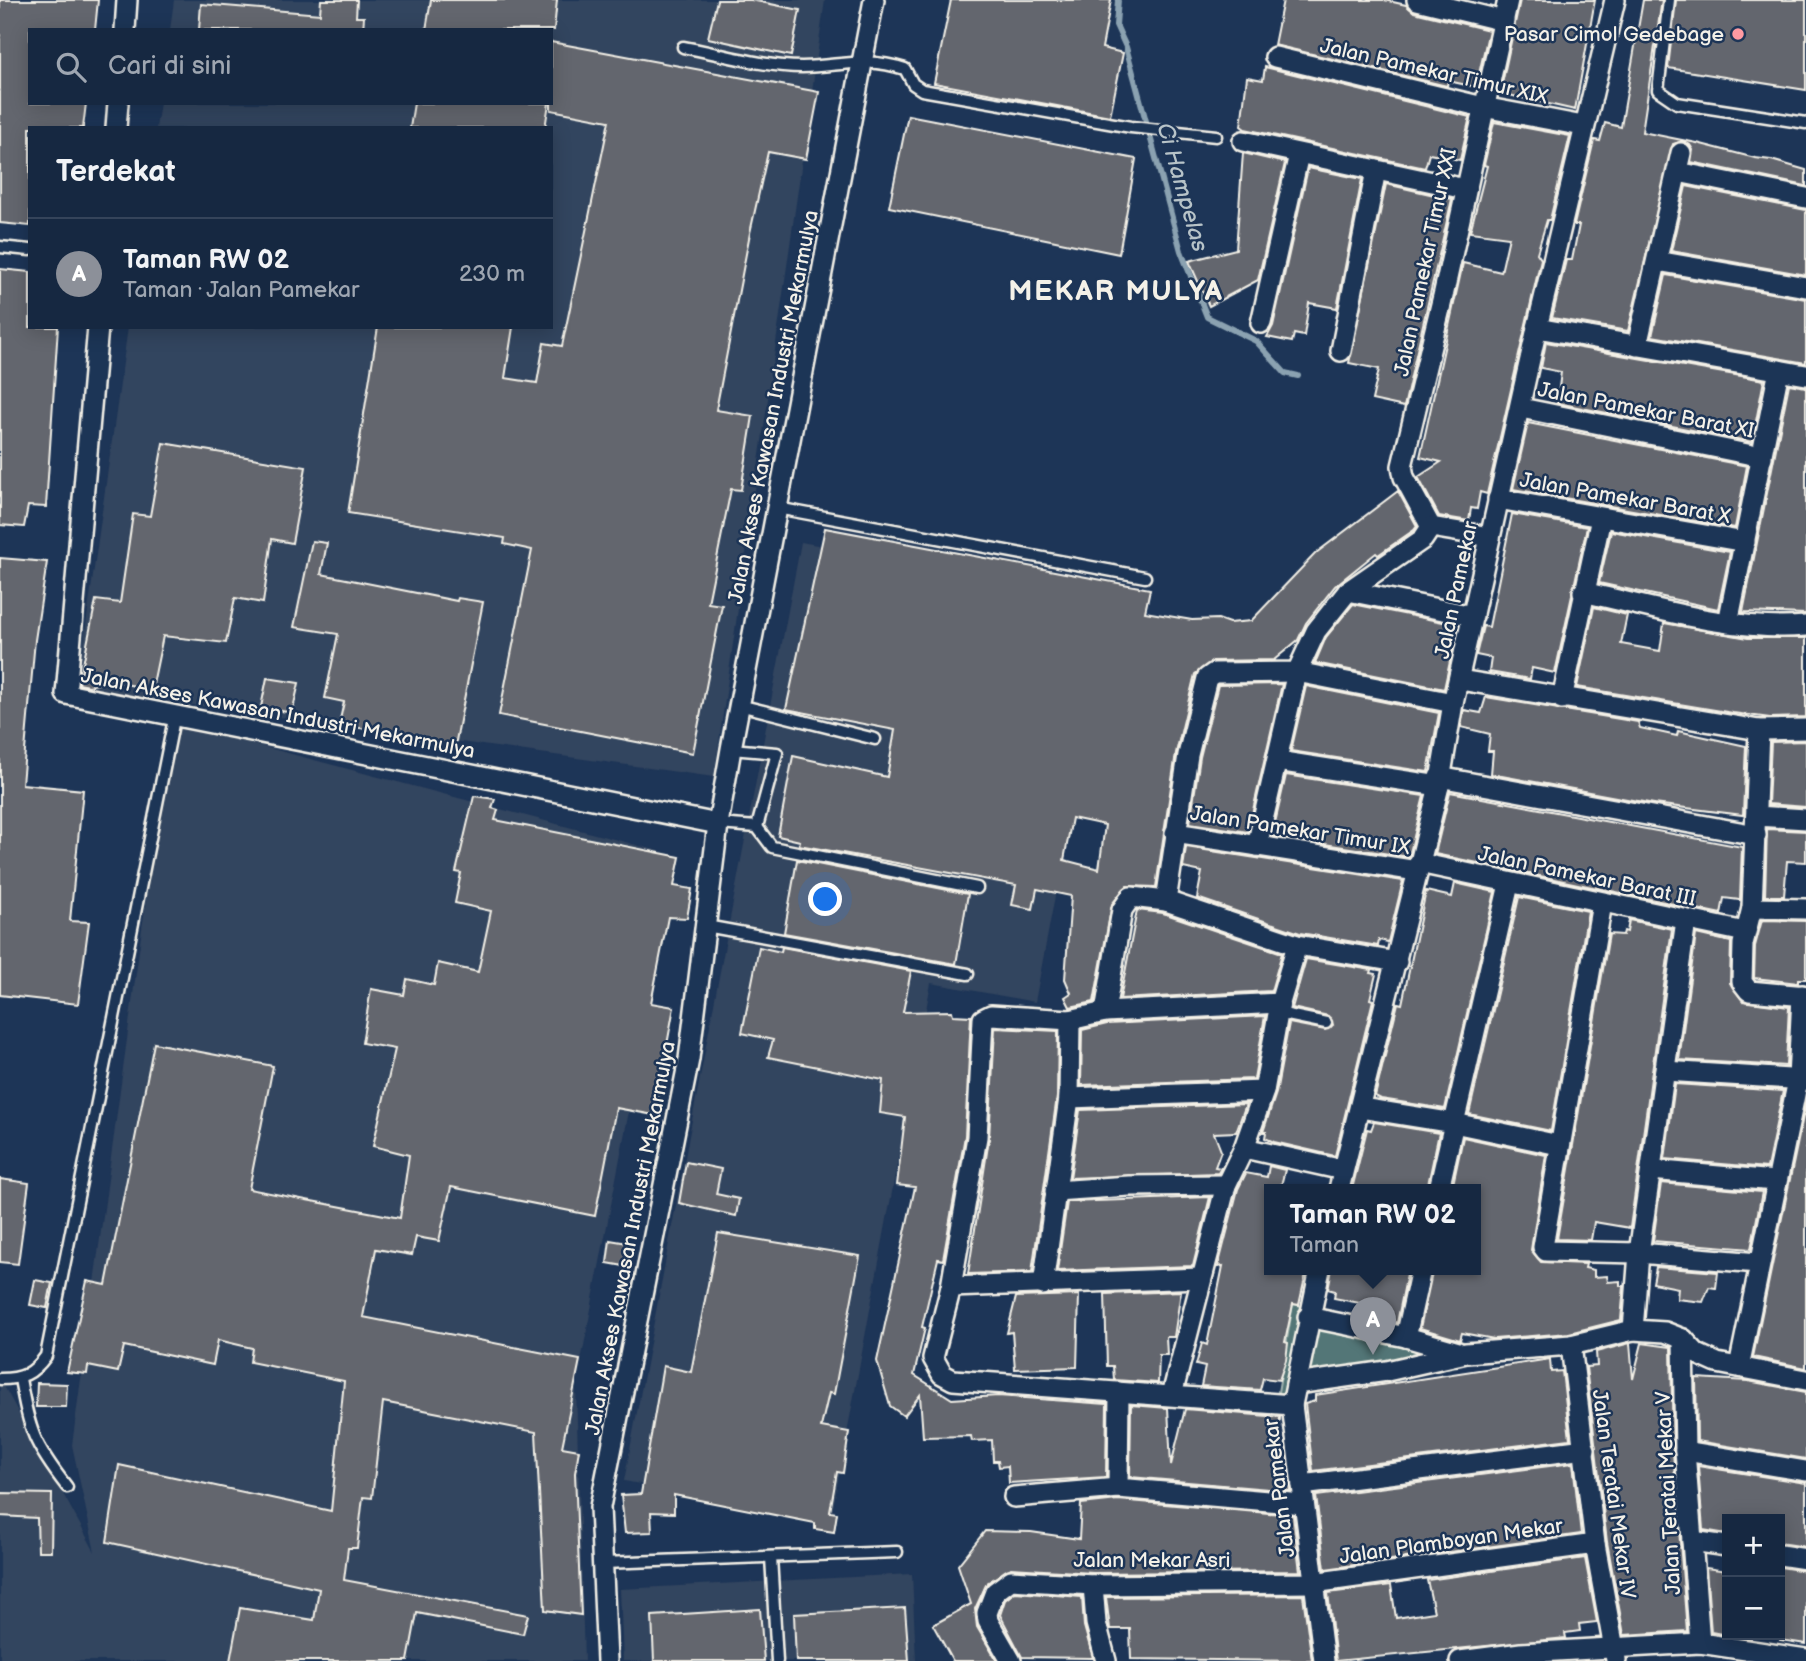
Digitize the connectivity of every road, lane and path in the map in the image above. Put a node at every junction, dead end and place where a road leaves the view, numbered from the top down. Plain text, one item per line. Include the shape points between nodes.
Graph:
1 (127, 0) edge
2 (874, 0) edge
3 (1416, 0) edge
4 (1508, 0) edge
5 (1615, 0) edge
6 (1669, 0) edge
7 (1504, 20) junction
8 (125, 28) edge
9 (683, 47) dead end
10 (1275, 57) dead end
11 (863, 61) junction
12 (118, 105) edge
13 (1483, 107) junction
14 (1806, 123) edge
15 (116, 126) edge
16 (1583, 126) junction
17 (1216, 136) dead end
18 (1243, 141) dead end
19 (1299, 154) junction
20 (1376, 170) junction
21 (1465, 190) junction
22 (1806, 198) edge
23 (0, 247) edge
24 (28, 250) edge
25 (1657, 261) junction
26 (1806, 288) edge
27 (1261, 323) dead end
28 (1537, 328) junction
29 (98, 329) edge
30 (1637, 346) junction
31 (1341, 351) dead end
32 (1779, 370) junction
33 (1806, 374) edge
34 (1521, 408) junction
35 (1762, 457) junction
36 (1499, 499) junction
37 (777, 508) junction
38 (1601, 518) junction
39 (1432, 527) junction
40 (1490, 537) junction
41 (1745, 542) junction
42 (1145, 577) dead end
43 (1348, 592) junction
44 (1583, 592) junction
45 (1473, 616) junction
46 (1728, 624) junction
47 (1806, 626) edge
48 (1297, 672) junction
49 (1460, 680) junction
50 (1562, 699) junction
51 (1453, 703) junction
52 (739, 705) junction
53 (175, 714) junction
54 (1806, 729) edge
55 (1759, 730) junction
56 (875, 739) dead end
57 (730, 749) junction
58 (1277, 761) junction
59 (1439, 781) junction
60 (1806, 818) edge
61 (718, 824) junction
62 (1756, 826) junction
63 (757, 827) junction
64 (1175, 833) junction
65 (1257, 846) junction
66 (1418, 867) junction
67 (1509, 884) junction
68 (977, 888) dead end
69 (1166, 901) junction
70 (1602, 903) junction
71 (1752, 908) junction
72 (1806, 909) edge
73 (1686, 920) junction
74 (706, 926) junction
75 (1745, 932) junction
76 (1297, 945) junction
77 (1397, 962) junction
78 (968, 974) dead end
79 (1804, 995) edge
80 (1279, 1008) junction
81 (1105, 1012) junction
82 (1070, 1020) junction
83 (1326, 1023) dead end
84 (1665, 1071) junction
85 (1802, 1080) edge
86 (1264, 1091) junction
87 (1069, 1098) junction
88 (1361, 1108) junction
89 (1454, 1123) junction
90 (1559, 1146) junction
91 (1244, 1148) junction
92 (1651, 1170) junction
93 (1341, 1179) edge
94 (1775, 1181) junction
95 (1440, 1184) edge
96 (1226, 1185) junction
97 (1055, 1191) junction
98 (1639, 1253) junction
99 (1758, 1264) junction
100 (1318, 1275) edge
101 (1420, 1275) edge
102 (1201, 1278) junction
103 (1043, 1285) junction
104 (951, 1287) junction
105 (1308, 1317) junction
106 (1633, 1330) junction
107 (1406, 1337) junction
108 (1683, 1339) junction
109 (1571, 1345) junction
110 (1465, 1353) junction
111 (1739, 1367) junction
112 (0, 1379) edge
113 (20, 1379) junction
114 (1806, 1380) edge
115 (1296, 1384) junction
116 (1119, 1392) junction
117 (1172, 1395) junction
118 (1292, 1405) junction
119 (1585, 1449) junction
120 (1685, 1451) junction
121 (1806, 1471) edge
122 (67, 1487) dead end
123 (1118, 1488) junction
124 (1303, 1494) junction
125 (1014, 1497) dead end
126 (1692, 1541) junction
127 (1595, 1544) junction
128 (1722, 1545) edge
129 (897, 1552) dead end
130 (1785, 1556) edge
131 (771, 1557) junction
132 (1806, 1559) edge
133 (603, 1563) junction
134 (1313, 1583) junction
135 (1093, 1585) junction
136 (1699, 1643) junction
137 (1615, 1655) edge
138 (1744, 1656) edge
139 (1521, 1657) edge
140 (1806, 1659) edge
141 (607, 1661) edge
142 (777, 1661) edge
143 (1011, 1661) edge
144 (1106, 1661) edge
145 (1324, 1661) edge
146 (1460, 1661) edge

1 - 8 street
2 - 11 street, Jalan Akses Kawasan Industri Mekarmulya
3 - 7 street
4 - 7 street, Jalan Pamekar Timur XXI
5 - 16 street, Jalan Pamekar
6 - 14 lane via 1658,90 1677,103
7 - 13 street, Jalan Pamekar Timur XXI
9 - 11 lane via 801,67
10 - 13 street, Jalan Pamekar Timur XIX
11 - 17 lane via 882,61 905,69 913,85 922,90 1131,127
11 - 37 street, Jalan Akses Kawasan Industri Mekarmulya
12 - 15 street
13 - 16 street, Jalan Pamekar Timur XIX
13 - 21 street, Jalan Pamekar Timur XXI
16 - 28 street, Jalan Pamekar
18 - 19 street
19 - 20 street
19 - 27 street
20 - 21 street
20 - 31 street
21 - 39 street, Jalan Pamekar Timur XXI via 1402,466
22 - 25 street via 1679,162
23 - 24 lane
25 - 26 street
25 - 30 street
28 - 30 street
28 - 34 street, Jalan Pamekar
29 - 53 street, Jalan Akses Kawasan Industri Mekarmulya via 66,694
30 - 32 street
32 - 33 street
32 - 35 street
34 - 35 street, Jalan Pamekar Barat XI
34 - 36 street, Jalan Pamekar
35 - 41 street
36 - 38 street, Jalan Pamekar Barat X
36 - 40 street, Jalan Pamekar
37 - 42 lane
37 - 52 street, Jalan Akses Kawasan Industri Mekarmulya
38 - 41 street, Jalan Pamekar Barat X
38 - 44 street
39 - 40 street
39 - 43 street via 1423,539
40 - 45 street, Jalan Pamekar
41 - 46 street
43 - 45 street
43 - 48 street via 1316,631
44 - 46 street
44 - 50 street
45 - 49 street, Jalan Pamekar
46 - 47 street
48 - 51 street
48 - 58 street
48 - 64 street via 1214,673 1208,678 1188,755
49 - 50 street
49 - 51 street, Jalan Pamekar
50 - 55 street
51 - 59 street, Jalan Pamekar
52 - 56 lane
52 - 57 street, Jalan Akses Kawasan Industri Mekarmulya
53 - 61 street, Jalan Akses Kawasan Industri Mekarmulya
53 - 113 lane via 46,1356 36,1370
54 - 55 street
55 - 62 street
57 - 61 street, Jalan Akses Kawasan Industri Mekarmulya
57 - 63 lane via 777,753
58 - 59 street
58 - 65 street
59 - 62 street
59 - 66 street, Jalan Pamekar
60 - 62 street
61 - 63 lane
61 - 74 street, Jalan Akses Kawasan Industri Mekarmulya
62 - 71 street
63 - 68 lane via 772,846
64 - 65 street, Jalan Pamekar Timur IX
64 - 69 street
65 - 66 street, Jalan Pamekar Timur IX
66 - 67 street, Jalan Pamekar Barat III
66 - 77 street, Jalan Pamekar
67 - 70 street, Jalan Pamekar Barat III
67 - 89 street
69 - 76 street
69 - 81 street via 1140,897 1125,901
70 - 73 street, Jalan Pamekar Barat III
70 - 90 street
71 - 72 street
71 - 75 street
73 - 75 street, Jalan Pamekar Barat III
73 - 84 street
74 - 78 lane
74 - 133 street, Jalan Akses Kawasan Industri Mekarmulya via 689,1059 600,1507
75 - 79 street via 1744,987
76 - 77 street
76 - 80 street
77 - 88 street, Jalan Pamekar
79 - 85 street
80 - 81 street
80 - 83 lane
80 - 86 street
81 - 82 street
82 - 87 street
82 - 104 street via 991,1014 983,1019 977,1137
84 - 85 street
84 - 92 street
85 - 94 street
86 - 87 street
86 - 91 street
87 - 97 street
88 - 89 street
88 - 93 street, Jalan Pamekar
89 - 90 street
89 - 95 street
90 - 98 street via 1543,1247 1546,1251
91 - 93 street
91 - 96 street
92 - 94 street
92 - 98 street
94 - 99 street
96 - 97 street
96 - 102 street
97 - 103 street
98 - 99 street
98 - 106 street
99 - 111 street
100 - 105 street, Jalan Pamekar
101 - 107 street
102 - 103 street
102 - 117 street
103 - 104 street
104 - 116 street via 933,1358 942,1374 953,1380
105 - 107 street
105 - 115 street, Jalan Pamekar
106 - 108 street via 1665,1332
106 - 109 street
107 - 110 street
108 - 111 street via 1697,1354
108 - 120 street, Jalan Teratai Mekar V
109 - 110 street
109 - 119 street, Jalan Teratai Mekar IV
110 - 115 street via 1387,1371
111 - 114 street
112 - 113 lane
113 - 122 lane via 29,1430
115 - 118 street, Jalan Pamekar
116 - 117 street
116 - 123 street
117 - 118 street
118 - 124 street, Jalan Pamekar
119 - 124 street
119 - 127 street, Jalan Teratai Mekar IV
120 - 121 street
120 - 126 street, Jalan Teratai Mekar V
123 - 124 street
123 - 125 street
124 - 134 street, Jalan Pamekar
126 - 128 street
126 - 136 street, Jalan Teratai Mekar V
127 - 134 street, Jalan Plamboyan Mekar
127 - 137 street, Jalan Teratai Mekar IV
129 - 131 lane
130 - 132 street
131 - 133 lane
131 - 142 lane
133 - 141 street, Jalan Akses Kawasan Industri Mekarmulya
134 - 135 street, Jalan Mekar Asri
134 - 145 street, Jalan Pamekar
135 - 143 street, Jalan Mekar Asri via 1011,1580 995,1592 988,1621
135 - 144 street
136 - 137 street
136 - 138 street
137 - 139 street
138 - 140 street
139 - 146 street

